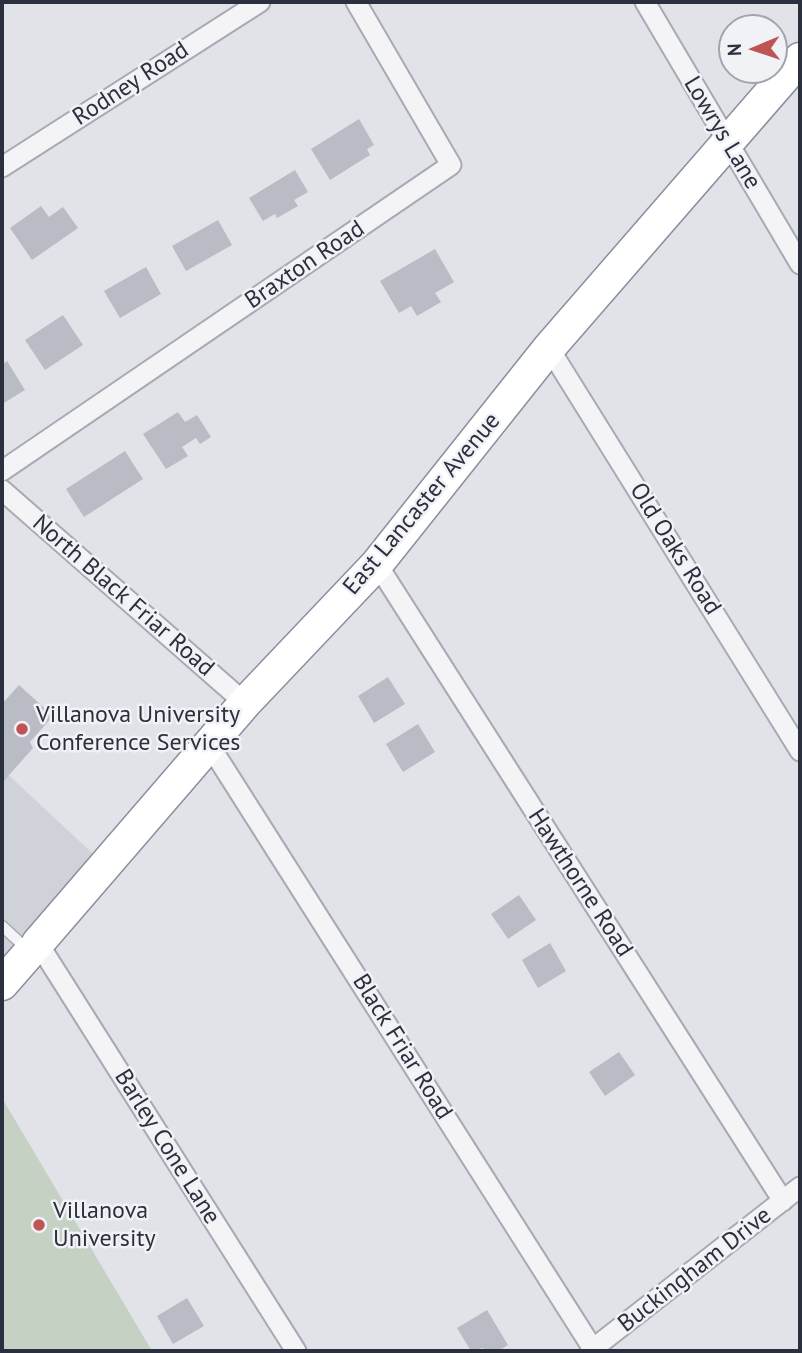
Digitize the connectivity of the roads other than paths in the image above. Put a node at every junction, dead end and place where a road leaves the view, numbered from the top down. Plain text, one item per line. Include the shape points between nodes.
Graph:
1 (260, 2) edge
2 (356, 2) edge
3 (645, 2) edge
4 (800, 59) edge
5 (728, 145) junction
6 (2, 167) edge
7 (800, 264) edge
8 (549, 348) junction
9 (2, 471) edge
10 (2, 490) edge
11 (377, 565) junction
12 (245, 703) junction
13 (211, 746) junction
14 (800, 751) edge
15 (2, 926) edge
16 (34, 947) junction
17 (2, 984) edge
18 (800, 1188) edge
19 (783, 1201) junction
20 (592, 1350) edge
21 (296, 1351) edge

1 - 6 street, Rodney Road
2 - 9 street, Braxton Road via 451,165
3 - 5 street, Lowrys Lane
4 - 5 highway, East Lancaster Avenue
5 - 7 street, Lowrys Lane
5 - 8 highway, East Lancaster Avenue
8 - 11 highway, East Lancaster Avenue
8 - 14 street, Old Oaks Road
10 - 12 street, North Black Friar Road
11 - 12 highway, East Lancaster Avenue
11 - 19 street, Hawthorne Road
12 - 13 highway, East Lancaster Avenue
13 - 16 highway, East Lancaster Avenue
13 - 20 street, Black Friar Road
15 - 16 lane
16 - 17 highway, East Lancaster Avenue
16 - 21 street, Barley Cone Lane
18 - 19 street, Buckingham Drive
19 - 20 street, Buckingham Drive

